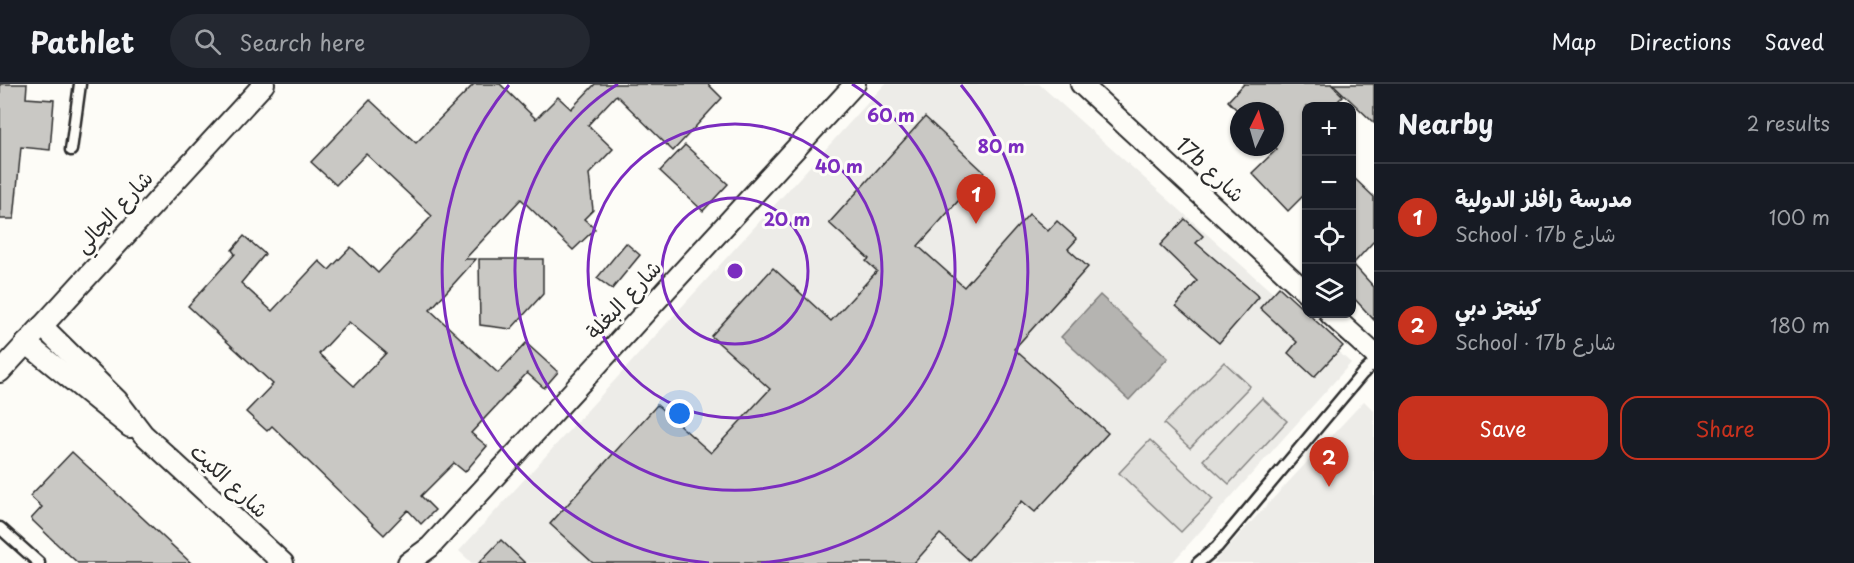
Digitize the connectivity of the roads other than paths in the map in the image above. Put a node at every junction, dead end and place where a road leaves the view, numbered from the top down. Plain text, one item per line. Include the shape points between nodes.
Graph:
1 (80, 84) edge
2 (264, 84) edge
3 (855, 84) edge
4 (1081, 84) edge
5 (71, 150) dead end
6 (1302, 288) edge
7 (1334, 318) edge
8 (42, 326) junction
9 (26, 343) junction
10 (1374, 354) edge
11 (1374, 363) edge
12 (0, 372) edge
13 (143, 434) junction
14 (0, 528) edge
15 (424, 556) edge
16 (39, 563) edge
17 (283, 563) edge
18 (408, 563) edge
19 (1198, 563) edge

1 - 5 lane
2 - 8 street, شارع الجالي
3 - 15 street, شارع البغلة
4 - 6 street, 17b شارع
7 - 10 street
8 - 9 street, شارع الجالي
8 - 13 street, شارع الكيت via 117,400
9 - 12 street, شارع الجالي
9 - 13 street, شارع الكيت via 111,413
11 - 19 lane via 1217,547
13 - 17 street, شارع الكيت
14 - 16 lane
15 - 18 street, شارع البغلة

